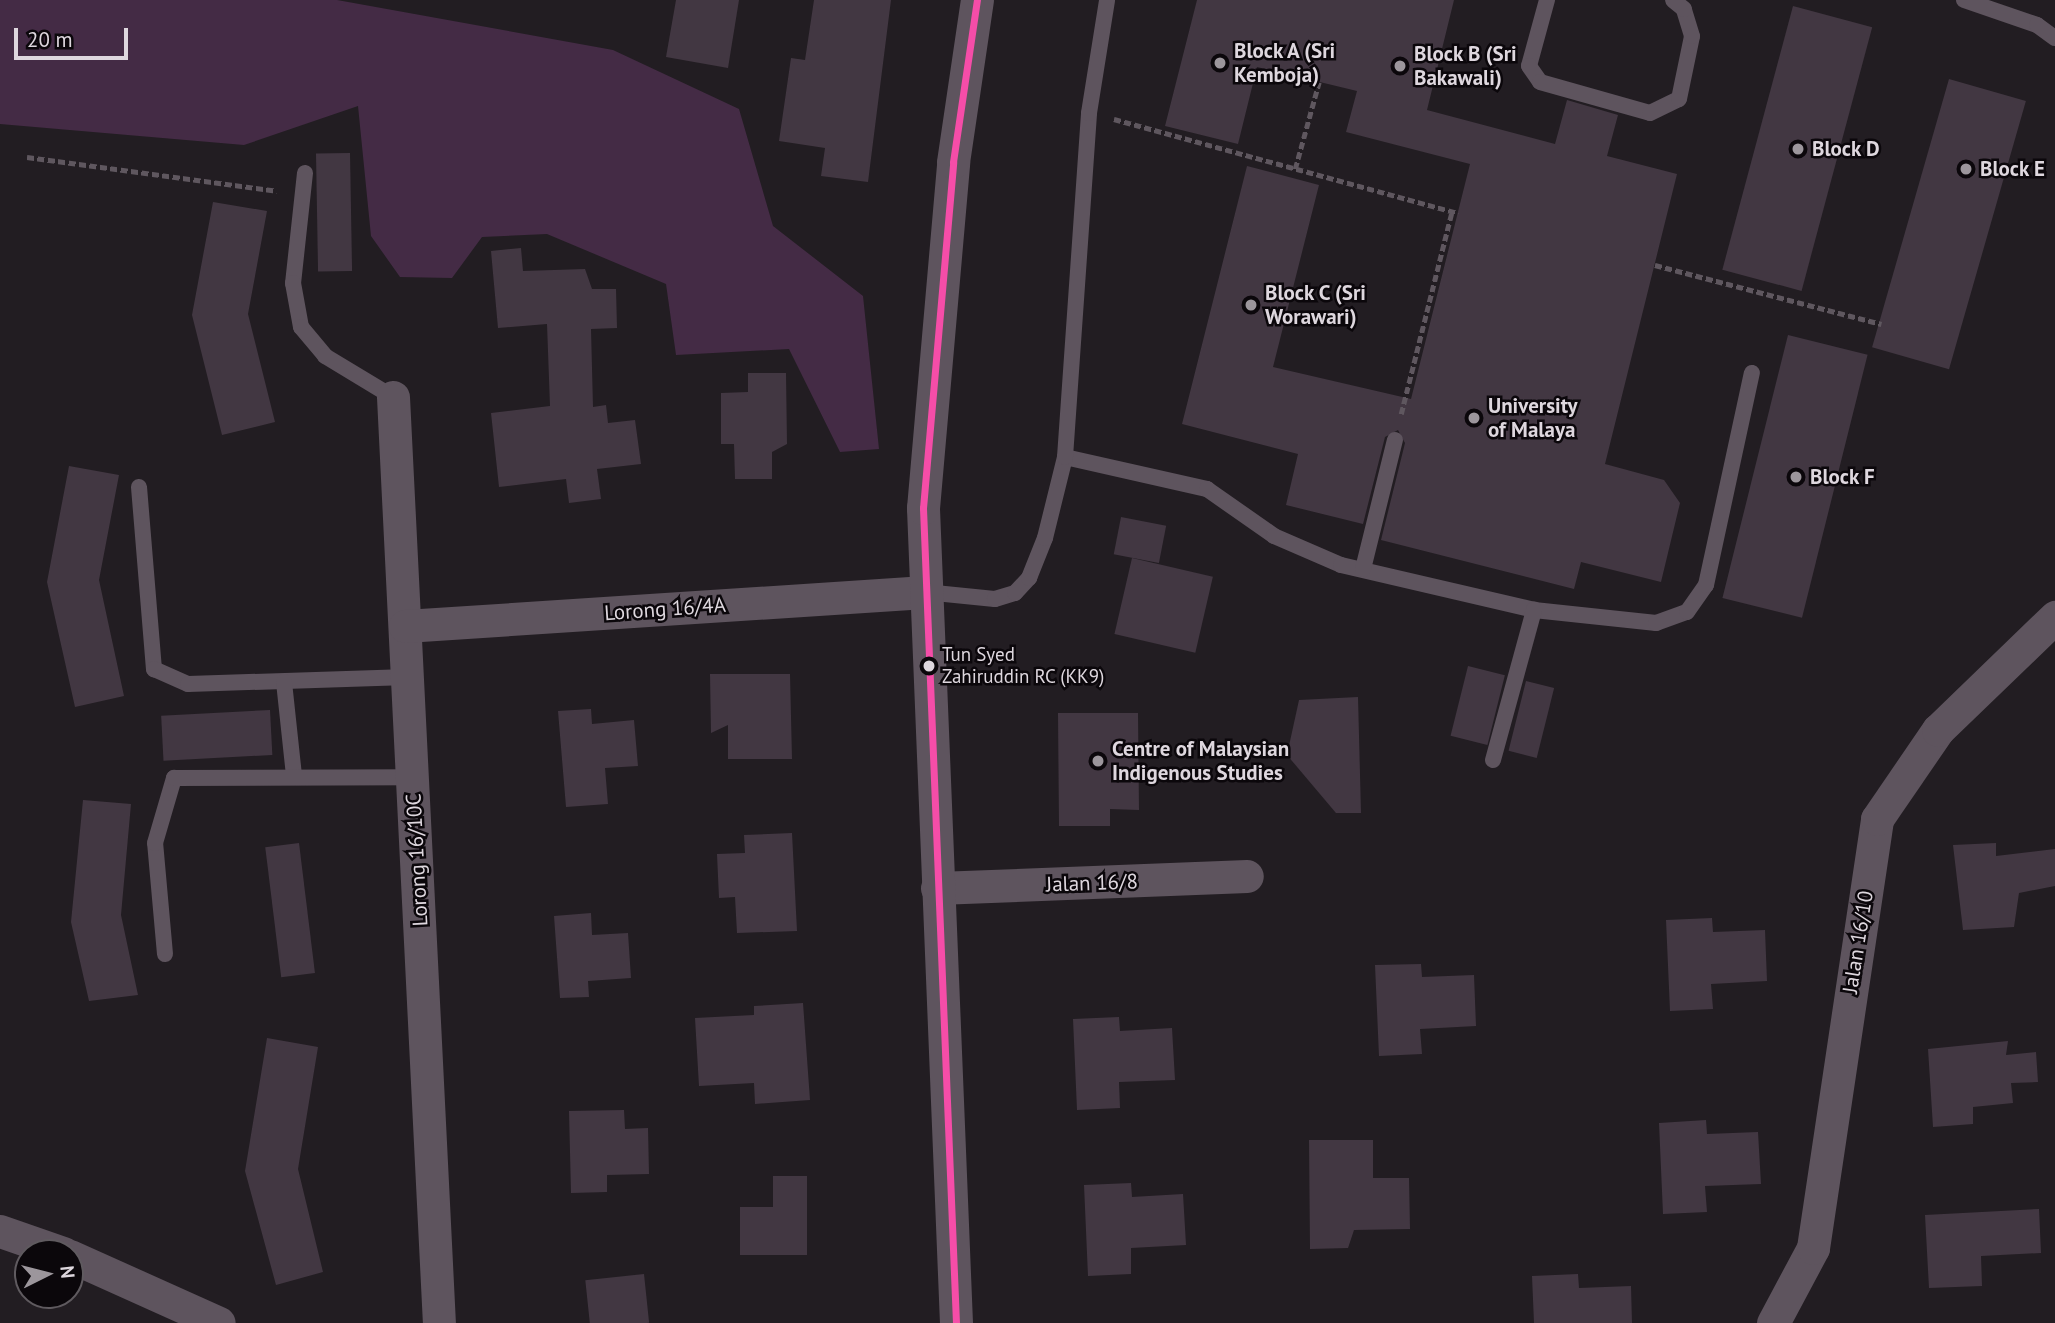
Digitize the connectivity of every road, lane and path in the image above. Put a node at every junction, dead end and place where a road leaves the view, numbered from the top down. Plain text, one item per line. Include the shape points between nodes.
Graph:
1 (977, 0) edge
2 (1107, 0) edge
3 (1547, 0) edge
4 (1673, 0) edge
5 (1964, 0) edge
6 (2055, 38) edge
7 (1319, 82) dead end
8 (1089, 113) junction
9 (27, 158) dead end
10 (1296, 169) junction
11 (305, 173) dead end
12 (302, 195) junction
13 (1655, 265) dead end
14 (1881, 324) dead end
15 (1752, 373) dead end
16 (393, 397) joint
17 (1395, 440) joint
18 (1065, 457) junction
19 (139, 487) dead end
20 (1363, 569) junction
21 (925, 592) junction
22 (1534, 610) junction
23 (2055, 617) edge
24 (405, 626) junction
25 (408, 677) junction
26 (284, 682) junction
27 (1493, 760) dead end
28 (293, 776) junction
29 (412, 777) junction
30 (1247, 876) dead end
31 (937, 888) junction
32 (165, 954) dead end
33 (0, 1231) edge
34 (23, 1239) edge
35 (84, 1262) edge
36 (219, 1323) edge
37 (439, 1323) edge
38 (956, 1323) edge
39 (1773, 1323) edge

1 - 21 street via 935,334 923,508
2 - 8 lane
3 - 4 lane via 1529,66 1540,82 1650,113 1679,99 1692,36 1684,9
5 - 6 lane via 2037,25
7 - 10 path
8 - 10 path
8 - 18 lane
9 - 12 path
10 - 17 path via 1455,212
11 - 12 lane
12 - 16 lane via 293,283 301,327 325,356
13 - 14 path
15 - 22 lane via 1706,585 1687,612 1656,623
16 - 24 street, Lorong 16/10C
17 - 20 lane
18 - 20 lane via 1207,489 1275,536
18 - 21 lane via 1045,538 1029,578 1015,593 995,599
19 - 26 lane via 154,669 188,684
20 - 22 lane
21 - 24 street, Lorong 16/4A
21 - 31 street
22 - 27 lane
23 - 39 street, Jalan 16/10 via 1938,730 1877,819 1813,1248
24 - 25 street, Lorong 16/10C
25 - 26 lane
25 - 29 street, Lorong 16/10C
26 - 28 lane
28 - 29 lane
28 - 32 lane via 174,778 155,844
29 - 37 street, Lorong 16/10C
30 - 31 street, Jalan 16/8
31 - 38 street
33 - 34 street
35 - 36 street

